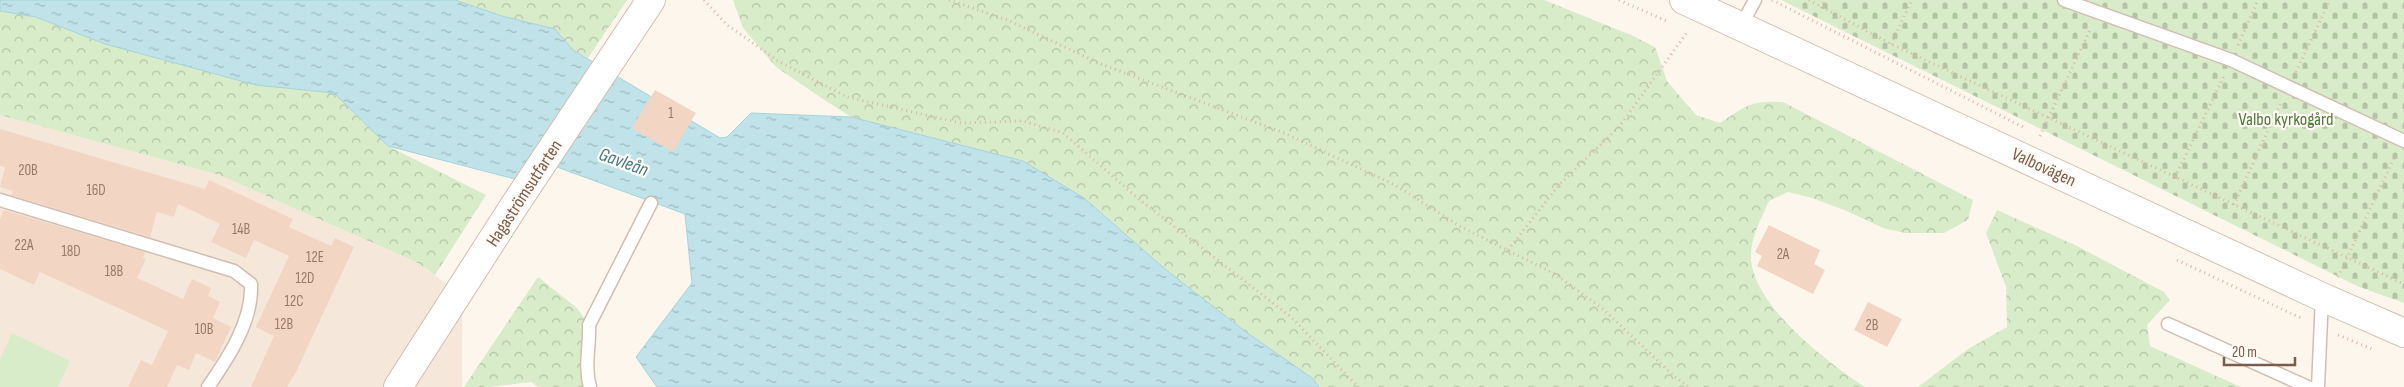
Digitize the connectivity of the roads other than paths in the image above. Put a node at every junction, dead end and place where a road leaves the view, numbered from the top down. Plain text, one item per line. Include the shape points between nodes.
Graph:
1 (651, 0) edge
2 (1684, 0) edge
3 (1755, 0) edge
4 (2064, 0) edge
5 (1741, 26) junction
6 (2403, 141) edge
7 (0, 200) edge
8 (651, 203) dead end
9 (2329, 290) junction
10 (2168, 324) dead end
11 (2404, 333) edge
12 (208, 387) edge
13 (398, 387) edge
14 (590, 387) edge
15 (2308, 387) edge
16 (2318, 387) edge

1 - 13 main road, Hagaströmsutfarten
2 - 5 main road, Valbovägen
3 - 5 lane
4 - 6 lane via 2231,60
5 - 9 main road, Valbovägen
7 - 12 lane via 234,271 251,284 252,298 240,332 230,355
8 - 14 lane via 589,325 586,372
9 - 11 main road, Valbovägen
9 - 16 lane
10 - 15 lane

